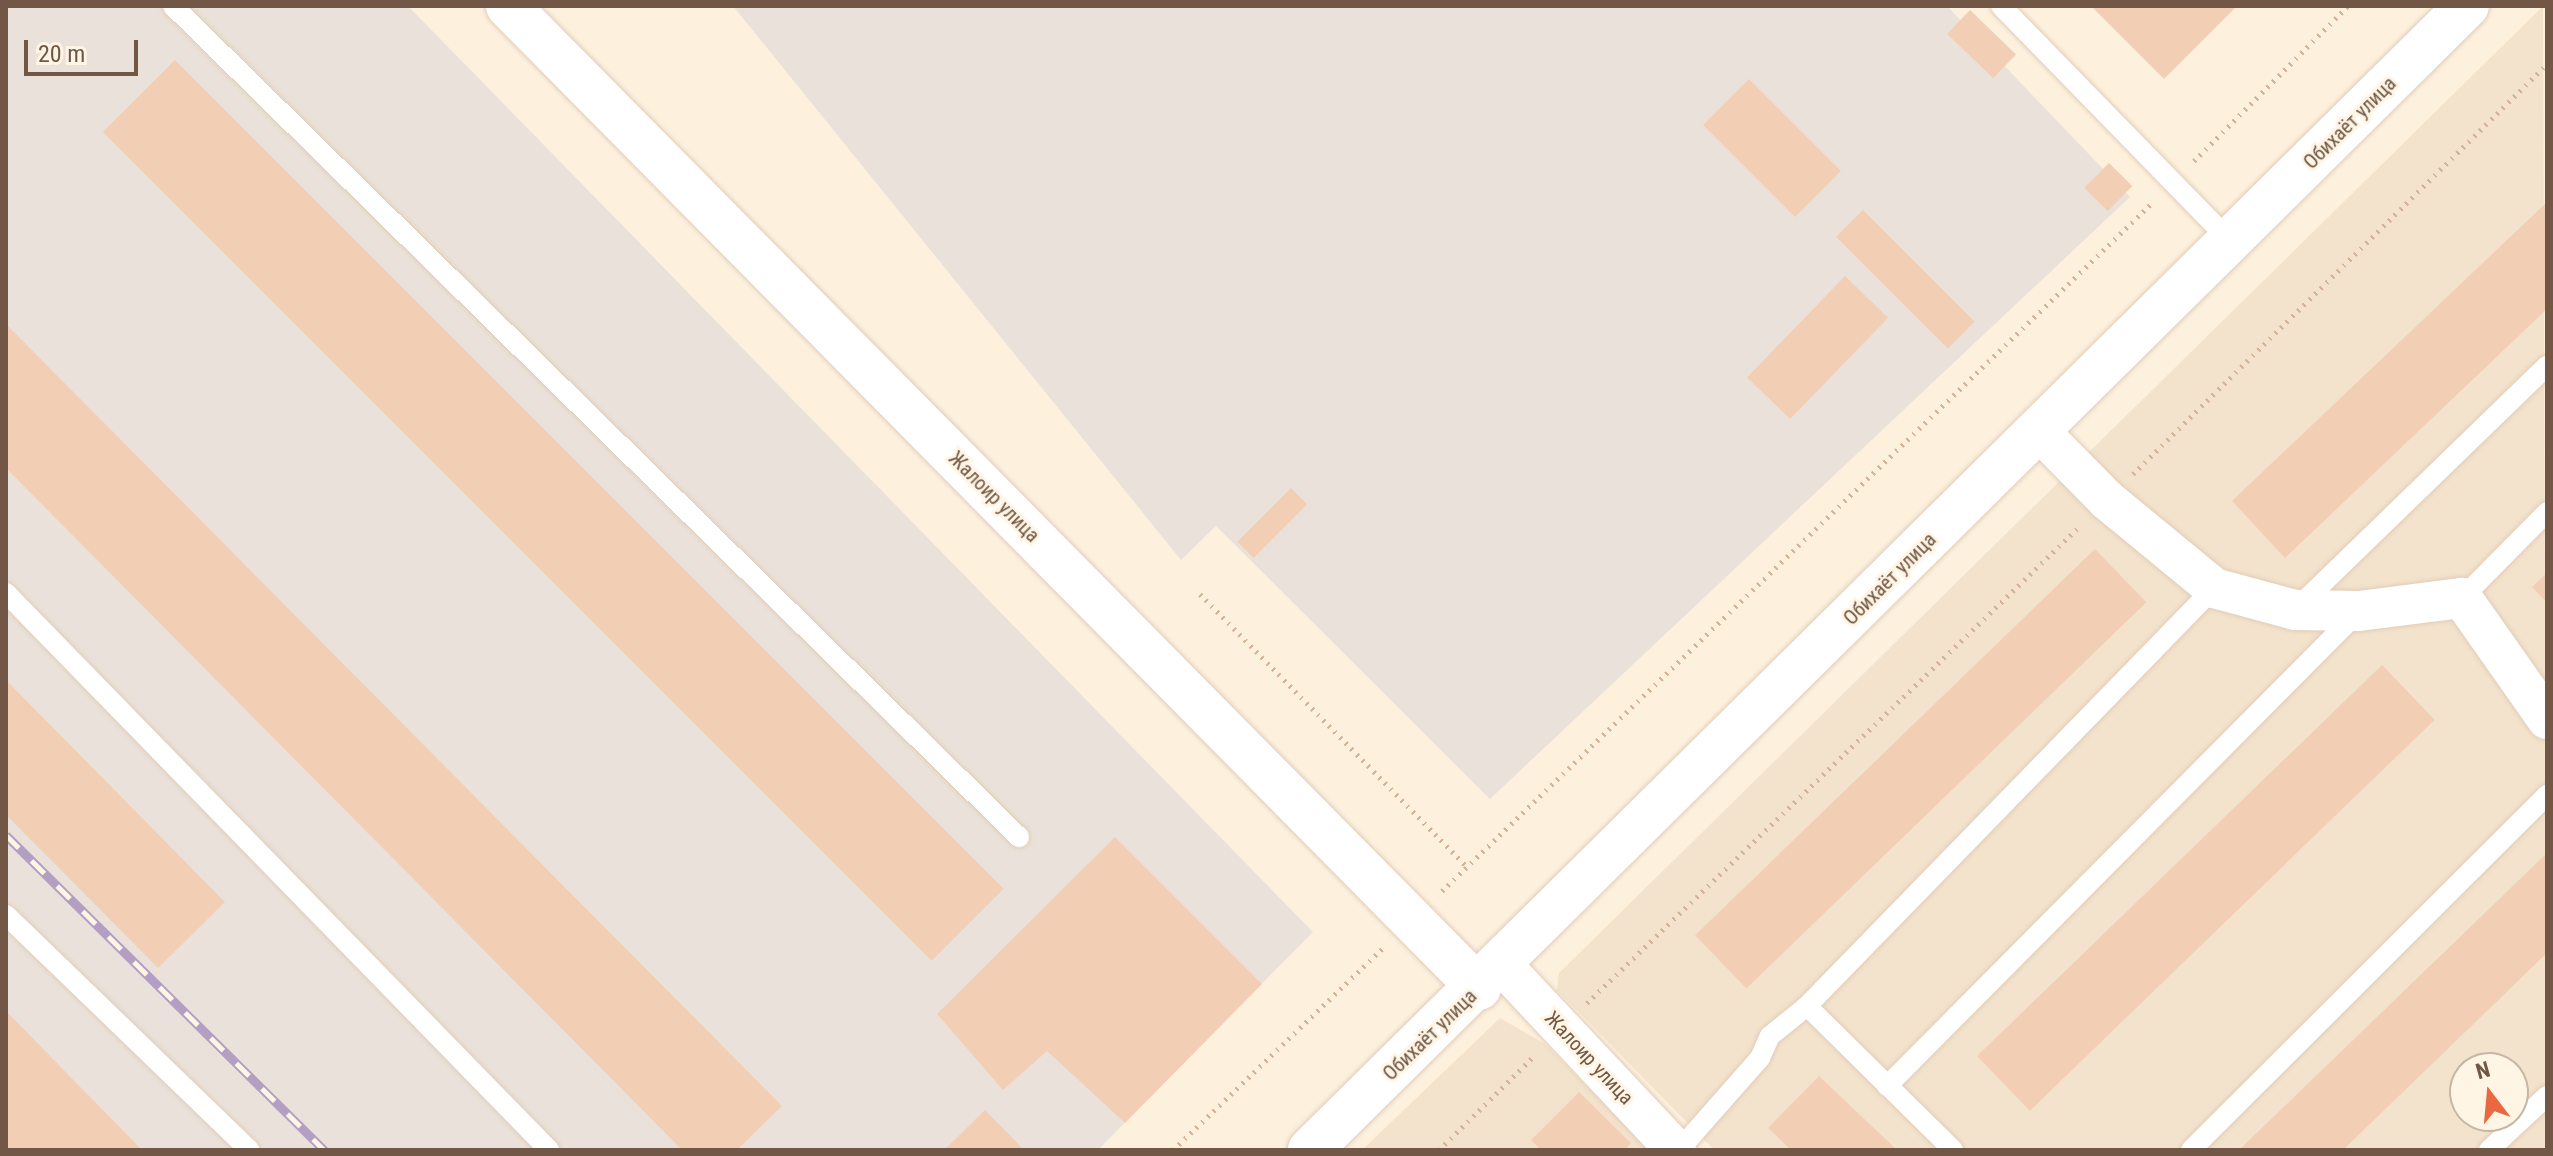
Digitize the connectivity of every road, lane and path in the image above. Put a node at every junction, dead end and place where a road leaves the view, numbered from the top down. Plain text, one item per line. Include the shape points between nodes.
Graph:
1 (173, 6) edge
2 (508, 6) edge
3 (2001, 6) edge
4 (2348, 6) edge
5 (2467, 6) edge
6 (2547, 64) edge
7 (2173, 183) junction
8 (2230, 241) junction
9 (2547, 366) edge
10 (2039, 431) junction
11 (2107, 500) junction
12 (2547, 512) edge
13 (2214, 588) junction
14 (6, 593) edge
15 (1200, 594) dead end
16 (2462, 598) junction
17 (2295, 610) junction
18 (2359, 611) junction
19 (2547, 719) edge
20 (2547, 795) edge
21 (1019, 837) dead end
22 (1467, 867) junction
23 (6, 915) edge
24 (1412, 920) junction
25 (1490, 977) junction
26 (1807, 1006) junction
27 (1561, 1029) junction
28 (1887, 1086) junction
29 (2547, 1096) edge
30 (249, 1150) edge
31 (549, 1150) edge
32 (1173, 1150) edge
33 (1310, 1150) edge
34 (1439, 1150) edge
35 (1677, 1150) edge
36 (1953, 1150) edge
37 (2191, 1150) edge
38 (2489, 1150) edge

1 - 21 lane
2 - 24 street, Жалоир улица
3 - 7 lane
4 - 7 path
5 - 8 street, Обихаёт улица
6 - 11 path
7 - 8 lane
7 - 22 path
8 - 10 street, Обихаёт улица
9 - 17 lane
10 - 11 street
10 - 25 street, Обихаёт улица
11 - 13 street
11 - 27 path
12 - 16 lane
13 - 17 street
13 - 26 lane
14 - 31 lane
15 - 22 path
16 - 18 street
16 - 19 street
17 - 18 street
18 - 28 lane
20 - 37 lane
22 - 24 path
23 - 30 lane
24 - 25 street, Жалоир улица
24 - 32 path
25 - 27 street, Жалоир улица
25 - 33 street, Обихаёт улица
26 - 28 lane
26 - 35 lane via 1770,1036 1760,1058
27 - 34 path
27 - 35 street, Жалоир улица
28 - 36 lane
29 - 38 lane

